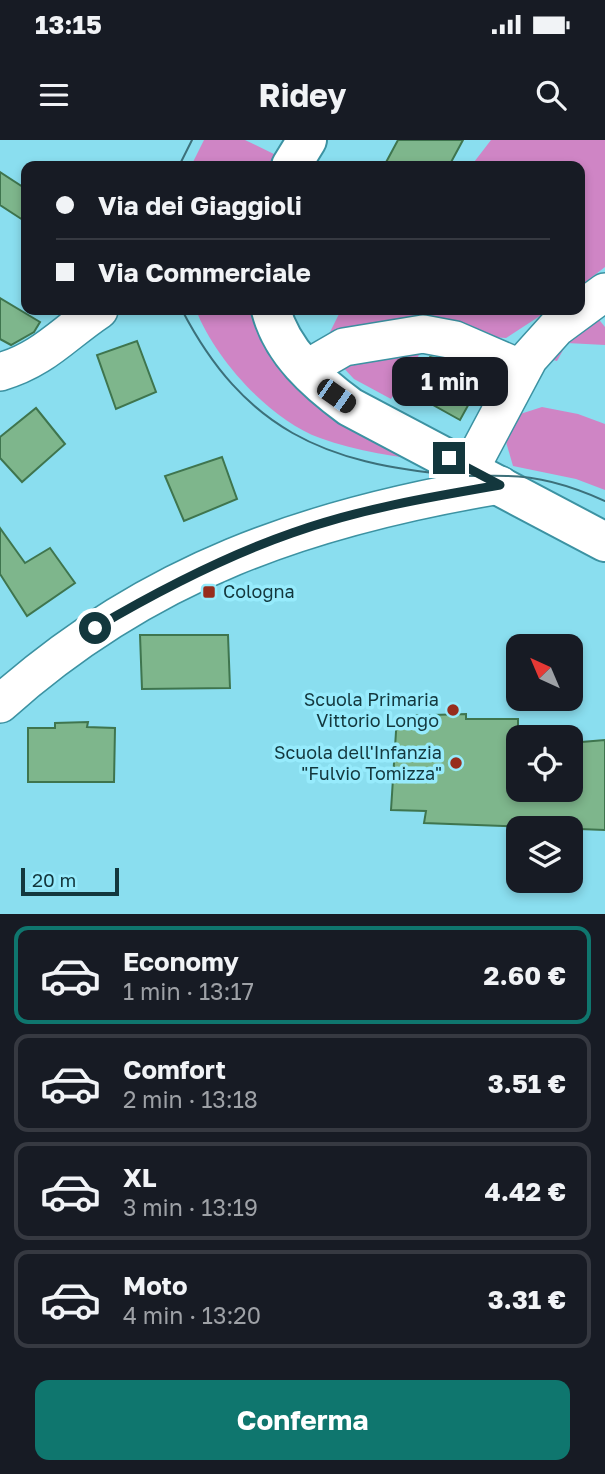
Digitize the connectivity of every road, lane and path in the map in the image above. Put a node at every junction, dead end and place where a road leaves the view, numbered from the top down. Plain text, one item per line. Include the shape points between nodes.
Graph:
1 (307, 140) edge
2 (294, 161) edge
3 (605, 292) edge
4 (585, 308) edge
5 (93, 315) edge
6 (273, 315) edge
7 (576, 315) edge
8 (306, 369) junction
9 (522, 369) junction
10 (0, 372) edge
11 (485, 477) junction
12 (605, 542) edge
13 (0, 704) edge

1 - 2 main road
3 - 4 street
5 - 10 street via 53,348 24,365
6 - 8 main road via 281,335
7 - 9 street via 543,341
8 - 9 street via 344,347 423,334 455,340
8 - 11 main road via 350,407
9 - 11 street
11 - 12 main road
11 - 13 street via 254,546 150,595 95,628

